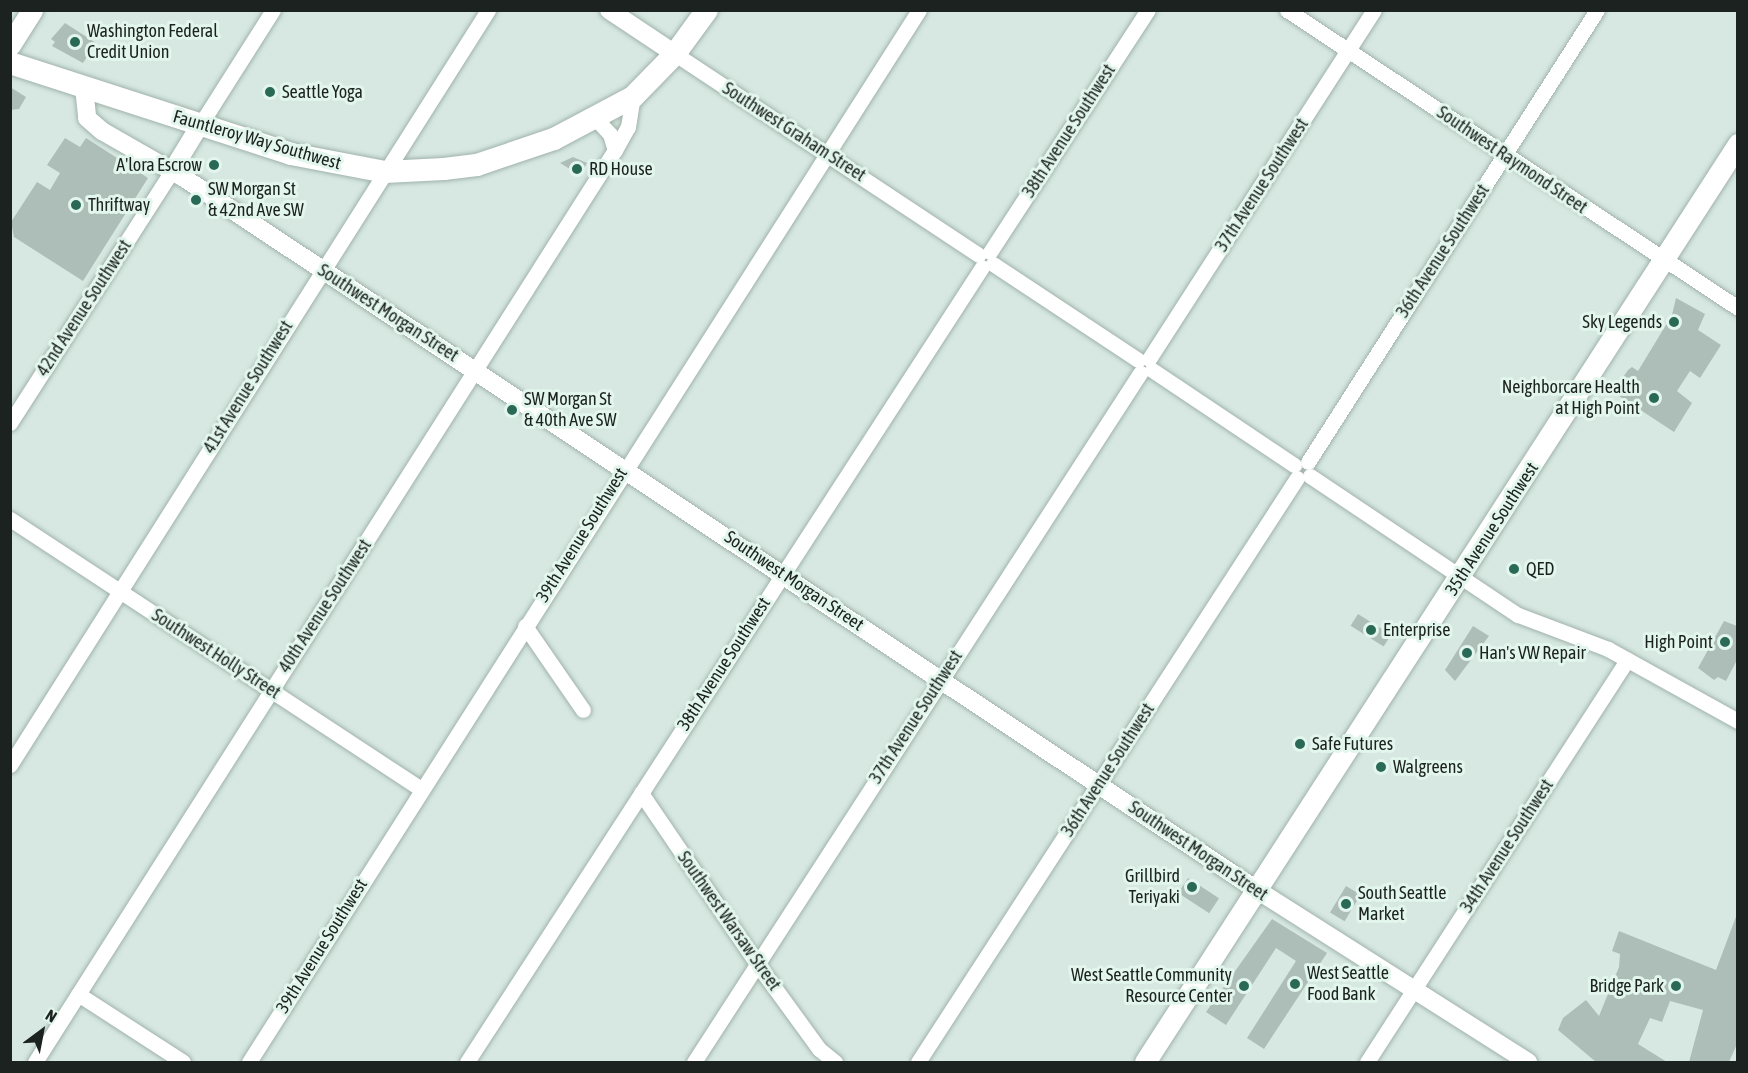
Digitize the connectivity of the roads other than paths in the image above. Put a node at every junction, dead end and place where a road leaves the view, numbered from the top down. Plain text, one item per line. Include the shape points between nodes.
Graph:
1 (32, 10) edge
2 (273, 10) edge
3 (488, 10) edge
4 (609, 10) edge
5 (707, 10) edge
6 (919, 10) edge
7 (1148, 10) edge
8 (1287, 10) edge
9 (1374, 10) edge
10 (1598, 10) edge
11 (10, 45) edge
12 (1348, 52) junction
13 (675, 54) junction
14 (10, 63) edge
15 (84, 87) junction
16 (633, 97) junction
17 (596, 119) junction
18 (200, 125) junction
19 (1737, 144) edge
20 (615, 150) junction
21 (825, 152) junction
22 (1504, 155) junction
23 (172, 171) junction
24 (385, 172) junction
25 (986, 260) junction
26 (1662, 260) junction
27 (322, 269) junction
28 (1737, 308) edge
29 (1145, 366) junction
30 (477, 371) junction
31 (10, 423) edge
32 (624, 468) junction
33 (1302, 470) junction
34 (10, 519) edge
35 (783, 573) junction
36 (1461, 578) junction
37 (119, 590) junction
38 (525, 626) junction
39 (1627, 660) junction
40 (940, 679) junction
41 (271, 690) junction
42 (583, 710) dead end
43 (1737, 721) edge
44 (10, 765) edge
45 (1099, 784) junction
46 (421, 789) junction
47 (641, 793) junction
48 (1257, 890) junction
49 (758, 964) junction
50 (1414, 991) junction
51 (78, 994) junction
52 (35, 1062) edge
53 (183, 1062) edge
54 (249, 1062) edge
55 (467, 1062) edge
56 (694, 1062) edge
57 (835, 1062) edge
58 (918, 1062) edge
59 (1145, 1062) edge
60 (1367, 1062) edge
61 (1528, 1062) edge

1 - 11 main road
2 - 18 street, 42nd Avenue Southwest
3 - 24 street, 41st Avenue Southwest
4 - 13 street, Southwest Graham Street
5 - 13 main road, Fauntleroy Way Southwest
6 - 21 street, 39th Avenue Southwest
7 - 25 street, 38th Avenue Southwest
8 - 12 street, Southwest Raymond Street
9 - 12 street, 37th Avenue Southwest
10 - 22 street, 36th Avenue Southwest
12 - 22 street, Southwest Raymond Street
12 - 29 street, 37th Avenue Southwest
13 - 16 main road, Fauntleroy Way Southwest
13 - 21 street, Southwest Graham Street
14 - 15 main road, Fauntleroy Way Southwest
15 - 18 main road, Fauntleroy Way Southwest
15 - 23 street, Southwest Morgan Street via 84,111 93,125
16 - 17 main road, Fauntleroy Way Southwest
16 - 20 street, 40th Avenue Southwest via 628,128
17 - 20 street via 610,134
17 - 24 main road, Fauntleroy Way Southwest via 554,140 477,165
18 - 23 street, 42nd Avenue Southwest
18 - 24 main road, Fauntleroy Way Southwest via 291,154
19 - 26 main road, 35th Avenue Southwest
20 - 30 street, 40th Avenue Southwest
21 - 25 street, Southwest Graham Street
21 - 32 street, 39th Avenue Southwest
22 - 26 street, Southwest Raymond Street
22 - 33 street, 36th Avenue Southwest
23 - 27 street, Southwest Morgan Street
23 - 31 street, 42nd Avenue Southwest
24 - 27 street, 41st Avenue Southwest
25 - 29 street, Southwest Graham Street
25 - 35 street, 38th Avenue Southwest
26 - 28 street, Southwest Raymond Street
26 - 36 main road, 35th Avenue Southwest
27 - 30 street, Southwest Morgan Street
27 - 37 street, 41st Avenue Southwest
29 - 33 street, Southwest Graham Street
29 - 40 street, 37th Avenue Southwest
30 - 32 street, Southwest Morgan Street
30 - 41 street, 40th Avenue Southwest
32 - 35 street, Southwest Morgan Street
32 - 38 street, 39th Avenue Southwest
33 - 36 street, Southwest Graham Street
33 - 45 street, 36th Avenue Southwest
34 - 37 street, Southwest Holly Street
35 - 40 street, Southwest Morgan Street
35 - 47 street, 38th Avenue Southwest
36 - 39 street, Southwest Graham Street via 1518,615
36 - 48 main road, 35th Avenue Southwest
37 - 41 street, Southwest Holly Street
37 - 44 street, 41st Avenue Southwest
38 - 42 street
38 - 46 street, 39th Avenue Southwest
39 - 43 street, Southwest Graham Street
39 - 50 street, 34th Avenue Southwest
40 - 45 street, Southwest Morgan Street
40 - 49 street, 37th Avenue Southwest
41 - 46 street, Southwest Holly Street
41 - 51 street, 40th Avenue Southwest
45 - 48 street, Southwest Morgan Street
45 - 58 street, 36th Avenue Southwest
46 - 54 street, 39th Avenue Southwest
47 - 49 street, Southwest Warsaw Street
47 - 55 street, 38th Avenue Southwest
48 - 50 street, Southwest Morgan Street
48 - 59 main road, 35th Avenue Southwest
49 - 56 street, 37th Avenue Southwest
49 - 57 street, Southwest Warsaw Street via 819,1049
50 - 60 street, 34th Avenue Southwest
50 - 61 street, Southwest Morgan Street
51 - 52 street, 40th Avenue Southwest
51 - 53 street

